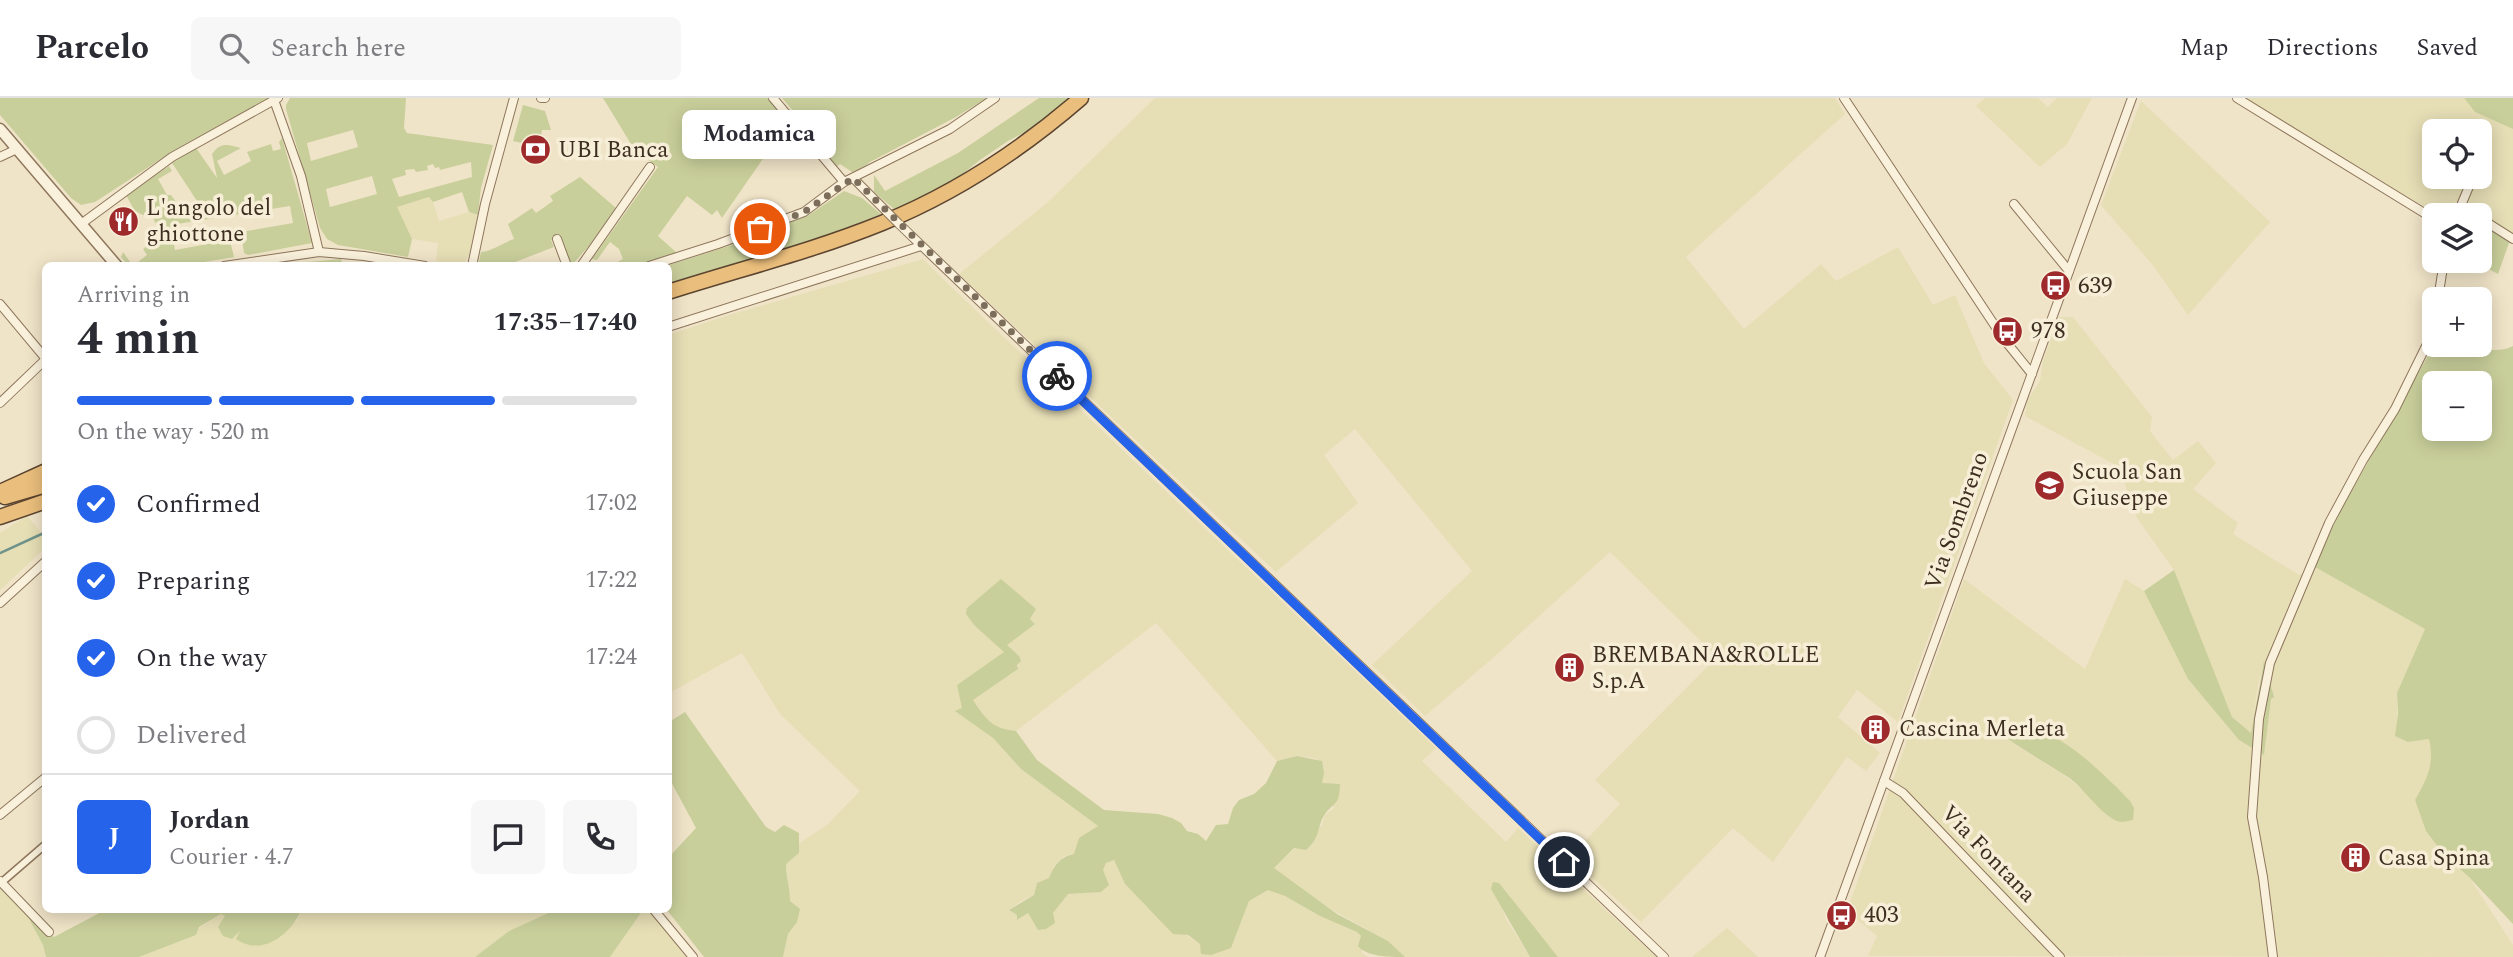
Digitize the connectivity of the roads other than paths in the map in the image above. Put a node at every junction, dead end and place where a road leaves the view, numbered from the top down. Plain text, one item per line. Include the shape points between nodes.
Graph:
1 (514, 98) edge
2 (773, 98) edge
3 (995, 98) edge
4 (1081, 98) edge
5 (1844, 98) edge
6 (2132, 98) edge
7 (2237, 98) edge
8 (276, 99) edge
9 (0, 129) edge
10 (9, 145) edge
11 (0, 157) edge
12 (650, 167) dead end
13 (849, 180) junction
14 (2014, 204) dead end
15 (2422, 212) edge
16 (81, 225) junction
17 (2492, 226) edge
18 (557, 239) dead end
19 (2513, 239) edge
20 (921, 246) junction
21 (319, 252) junction
22 (113, 262) edge
23 (251, 262) edge
24 (401, 262) edge
25 (472, 262) edge
26 (566, 262) edge
27 (584, 262) edge
28 (662, 262) edge
29 (2068, 271) junction
30 (672, 291) edge
31 (0, 304) edge
32 (672, 326) edge
33 (42, 354) edge
34 (2422, 357) edge
35 (42, 363) edge
36 (2032, 374) junction
37 (0, 403) edge
38 (42, 473) edge
39 (42, 486) edge
40 (0, 492) edge
41 (0, 498) edge
42 (42, 502) edge
43 (0, 517) edge
44 (42, 565) edge
45 (0, 603) edge
46 (42, 779) edge
47 (1884, 781) junction
48 (0, 815) edge
49 (42, 847) edge
50 (1, 881) edge
51 (656, 913) edge
52 (50, 932) dead end
53 (693, 957) edge
54 (1664, 957) edge
55 (1820, 957) edge
56 (2060, 957) edge
57 (2273, 957) edge

1 - 25 street
2 - 13 street
3 - 13 street via 950,129
4 - 30 highway via 1001,160 905,212 839,239
5 - 36 street via 2003,338
6 - 29 street, Via Sombreno
7 - 15 street
8 - 16 street via 172,157
8 - 21 street
9 - 10 street
10 - 11 street
10 - 16 street
12 - 27 street
13 - 20 street, bridge
13 - 28 street via 804,212
14 - 29 street
16 - 22 street
17 - 19 street
18 - 26 street
20 - 32 street
20 - 54 street
21 - 23 street
21 - 24 street
29 - 36 street, Via Sombreno
31 - 33 street
34 - 57 street via 2329,523 2270,663 2259,719 2252,817
35 - 37 street
36 - 47 street, Via Sombreno
38 - 40 highway
39 - 41 highway
42 - 43 highway
44 - 45 street
46 - 48 street
47 - 55 street, Via Sombreno
47 - 56 street, Via Fontana via 1903,793
49 - 50 street
50 - 52 street
51 - 53 street

